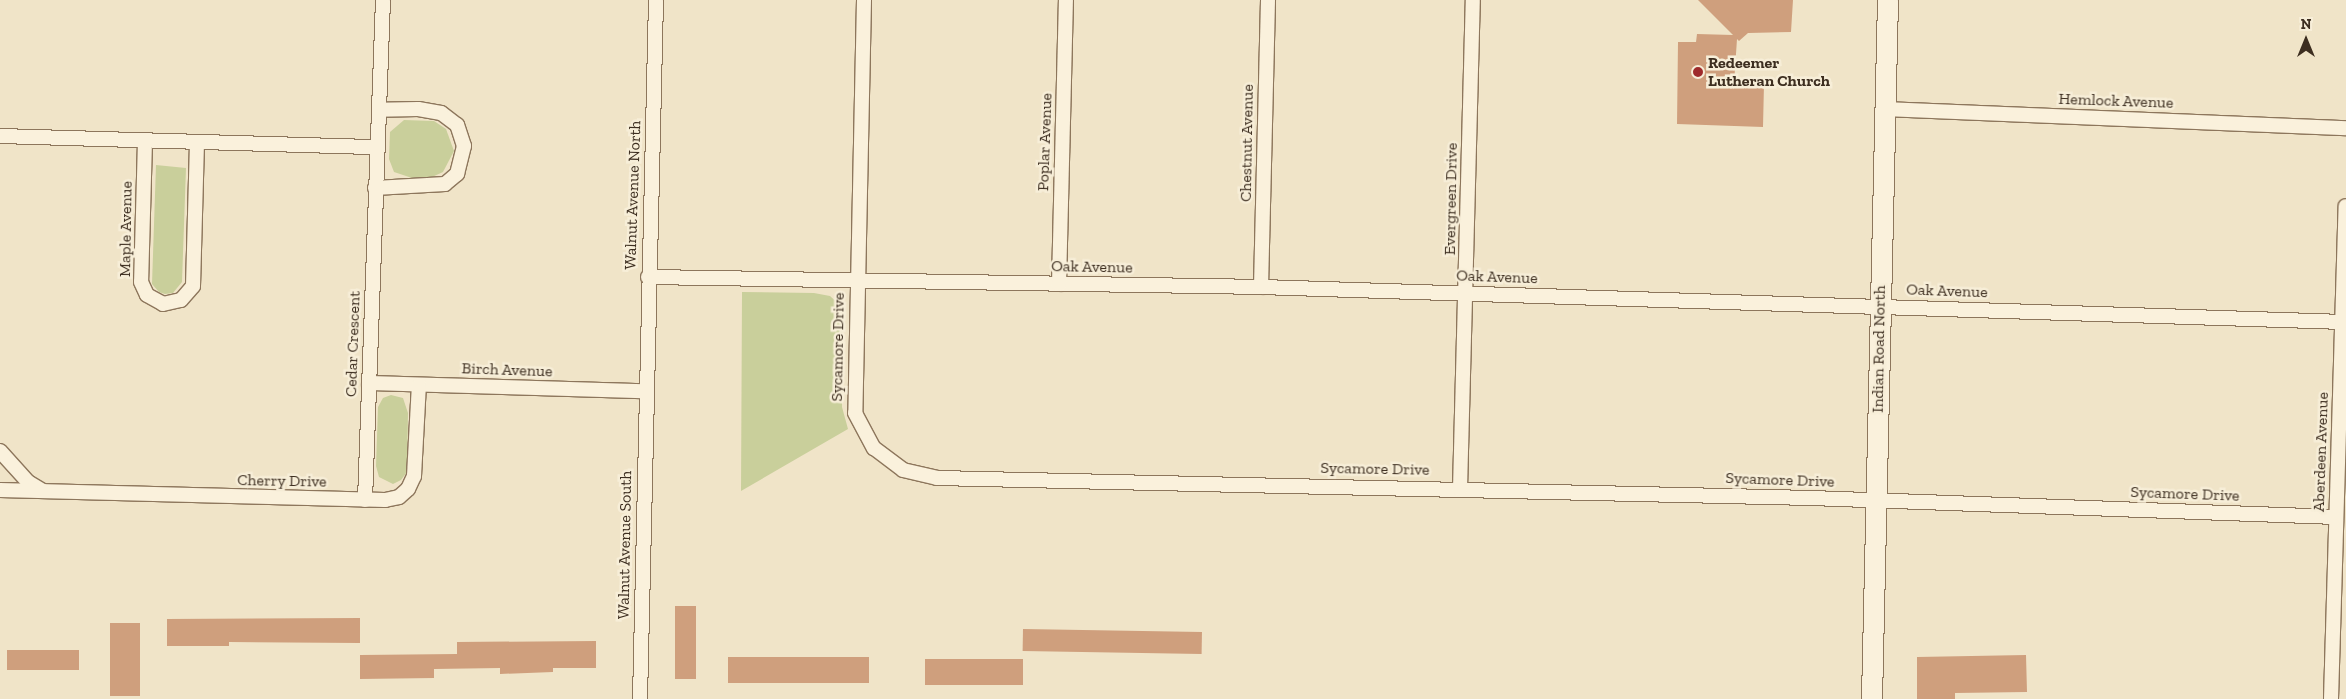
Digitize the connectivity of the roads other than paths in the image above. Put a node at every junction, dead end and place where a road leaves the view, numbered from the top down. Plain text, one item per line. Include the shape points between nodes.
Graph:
1 (383, 0) edge
2 (656, 0) edge
3 (864, 0) edge
4 (1066, 0) edge
5 (1268, 0) edge
6 (1473, 0) edge
7 (1888, 0) edge
8 (379, 110) junction
9 (1885, 110) junction
10 (2346, 128) edge
11 (0, 136) edge
12 (145, 141) junction
13 (198, 142) junction
14 (377, 147) junction
15 (375, 188) junction
16 (2346, 206) edge
17 (648, 277) junction
18 (856, 280) junction
19 (1059, 284) junction
20 (1261, 287) junction
21 (1467, 294) junction
22 (1880, 306) junction
23 (2344, 322) edge
24 (369, 382) junction
25 (419, 385) junction
26 (645, 391) junction
27 (0, 451) edge
28 (1460, 488) junction
29 (0, 490) edge
30 (46, 493) junction
31 (365, 500) junction
32 (1876, 502) junction
33 (2336, 517) junction
34 (640, 699) edge
35 (1872, 699) edge
36 (2331, 699) edge

1 - 8 street, Cedar Crescent
2 - 17 street, Walnut Avenue North
3 - 18 street, Sycamore Drive
4 - 19 street, Poplar Avenue
5 - 20 street, Chestnut Avenue
6 - 21 street, Evergreen Drive
7 - 9 main road, Indian Road North
8 - 14 street, Cedar Crescent
8 - 15 street via 441,113 457,125 464,146 457,174 446,184
9 - 10 street, Hemlock Avenue
9 - 22 main road, Indian Road North
11 - 12 street
12 - 13 street
12 - 13 street, Maple Avenue via 142,282 147,295 163,304 181,300 193,286
13 - 14 street
14 - 15 street, Cedar Crescent
15 - 24 street, Cedar Crescent
16 - 23 street, Aberdeen Avenue
17 - 18 street, Oak Avenue
17 - 26 street, Walnut Avenue North
18 - 19 street, Oak Avenue
18 - 28 street, Sycamore Drive via 855,413 874,448 903,470 937,478
19 - 20 street, Oak Avenue
20 - 21 street, Oak Avenue
21 - 22 street, Oak Avenue
21 - 28 street, Evergreen Drive
22 - 23 street, Oak Avenue
22 - 32 main road, Indian Road North
23 - 33 street, Aberdeen Avenue
24 - 25 street, Birch Avenue
24 - 31 street, Cedar Crescent
25 - 26 street, Birch Avenue
25 - 31 street, Cherry Drive via 416,464 408,489 399,497
26 - 34 street, Walnut Avenue South
27 - 30 street via 28,482
28 - 32 street, Sycamore Drive
29 - 30 street, Cherry Drive
30 - 31 street, Cherry Drive
32 - 33 street, Sycamore Drive
32 - 35 main road, Indian Road North
33 - 36 street, Aberdeen Avenue

